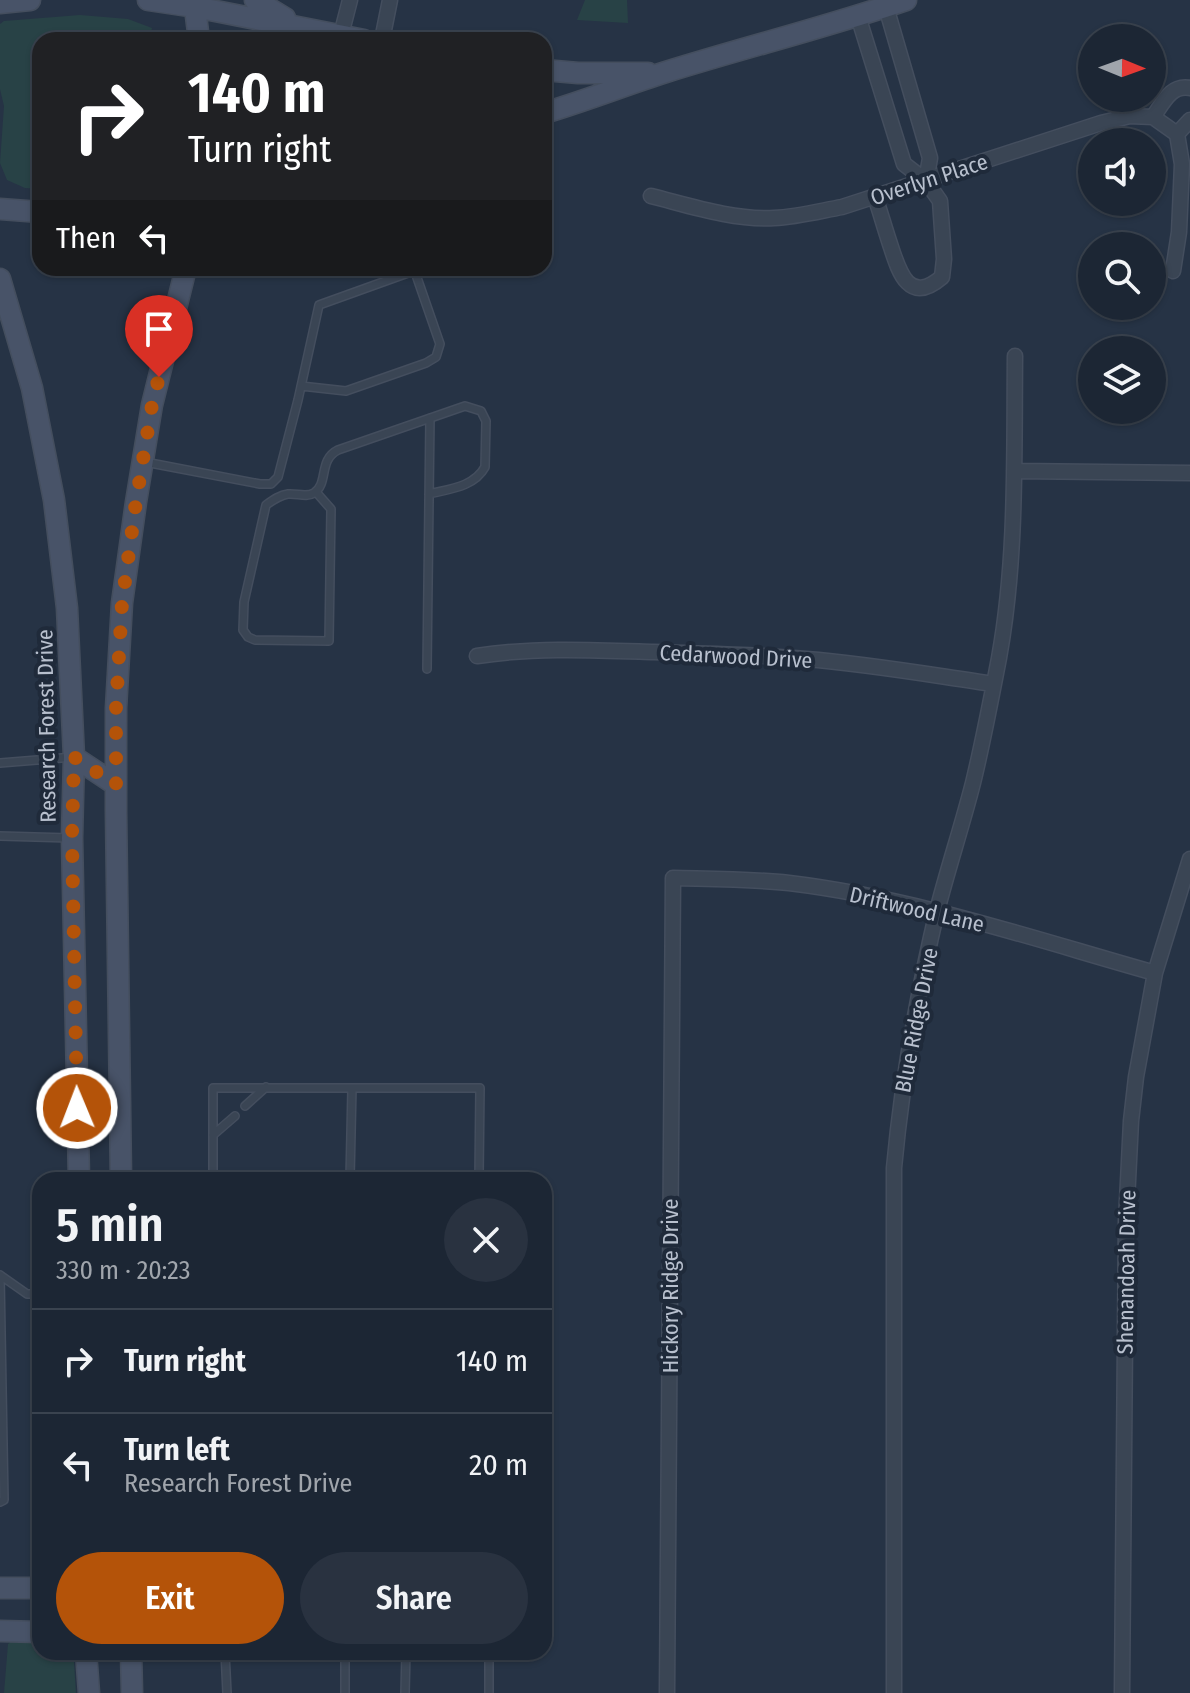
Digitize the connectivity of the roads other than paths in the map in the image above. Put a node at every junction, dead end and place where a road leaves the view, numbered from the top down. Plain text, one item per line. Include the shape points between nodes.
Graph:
1 (30, 0) edge
2 (148, 0) edge
3 (255, 0) edge
4 (350, 0) edge
5 (390, 0) edge
6 (906, 0) edge
7 (0, 3) edge
8 (195, 3) edge
9 (886, 7) junction
10 (858, 16) junction
11 (299, 27) junction
12 (198, 32) edge
13 (319, 32) edge
14 (343, 32) edge
15 (384, 32) edge
16 (552, 71) edge
17 (664, 72) junction
18 (1190, 88) edge
19 (552, 110) edge
20 (1153, 117) junction
21 (1190, 120) edge
22 (1177, 134) junction
23 (926, 181) junction
24 (651, 196) dead end
25 (875, 197) junction
26 (0, 209) edge
27 (32, 211) edge
28 (1173, 271) dead end
29 (184, 276) edge
30 (400, 276) edge
31 (416, 276) edge
32 (0, 279) edge
33 (1015, 356) dead end
34 (301, 386) junction
35 (430, 418) junction
36 (143, 462) junction
37 (1014, 471) junction
38 (1190, 473) edge
39 (271, 484) junction
40 (316, 492) junction
41 (429, 494) junction
42 (275, 499) junction
43 (477, 656) dead end
44 (427, 669) dead end
45 (994, 684) junction
46 (74, 757) junction
47 (0, 763) edge
48 (116, 785) junction
49 (0, 836) edge
50 (72, 838) junction
51 (1189, 867) edge
52 (673, 878) joint
53 (937, 911) junction
54 (1155, 973) junction
55 (266, 1087) junction
56 (352, 1088) junction
57 (245, 1106) dead end
58 (235, 1116) dead end
59 (213, 1135) junction
60 (81, 1172) edge
61 (121, 1172) edge
62 (213, 1172) edge
63 (350, 1172) edge
64 (479, 1172) edge
65 (0, 1275) edge
66 (32, 1294) edge
67 (1, 1333) edge
68 (0, 1502) edge
69 (0, 1588) edge
70 (32, 1588) edge
71 (0, 1631) edge
72 (32, 1632) edge
73 (87, 1660) edge
74 (131, 1660) edge
75 (225, 1660) edge
76 (345, 1660) edge
77 (406, 1660) edge
78 (489, 1660) edge
79 (89, 1693) edge
80 (132, 1693) edge
81 (227, 1693) edge
82 (345, 1693) edge
83 (405, 1693) edge
84 (489, 1693) edge
85 (667, 1693) edge
86 (894, 1693) edge
87 (1122, 1693) edge

1 - 7 main road
2 - 8 main road
3 - 11 main road
4 - 14 street
5 - 15 street
6 - 9 main road
8 - 11 main road
8 - 12 main road
9 - 10 main road
9 - 23 street via 930,158
10 - 17 main road
10 - 23 street via 904,164
11 - 13 main road
16 - 17 main road
17 - 19 main road
18 - 20 street via 1173,90
20 - 22 street
20 - 23 street, Overlyn Place via 1101,123
21 - 22 street
22 - 28 street via 1182,164
23 - 25 street, Overlyn Place
23 - 25 street via 940,201 944,259 942,277 931,286 917,288 904,280
24 - 25 street, Overlyn Place via 714,212 772,218
26 - 27 main road
29 - 36 main road
30 - 34 lane via 319,305
31 - 34 lane via 440,344 436,357 346,391
32 - 46 main road, Research Forest Drive via 32,388 54,500 67,608
33 - 37 street, Blue Ridge Drive
34 - 39 lane via 278,477
35 - 40 lane via 330,455
35 - 41 lane
35 - 41 lane via 465,406 481,411 486,421 482,474 470,483
36 - 39 lane
36 - 48 main road via 122,603
37 - 38 street
37 - 45 street, Blue Ridge Drive via 1009,575
39 - 42 lane
40 - 42 lane
40 - 42 lane via 331,509 329,641 255,640 243,630 244,602 266,505
41 - 44 lane
43 - 45 street, Cedarwood Drive via 571,649 759,656
45 - 53 street, Blue Ridge Drive
46 - 47 lane
46 - 48 main road
46 - 50 main road, Research Forest Drive
48 - 61 main road
49 - 50 lane
50 - 60 main road, Research Forest Drive
51 - 54 street, Shenandoah Drive
52 - 53 street, Driftwood Lane via 787,883
52 - 85 street, Hickory Ridge Drive
53 - 54 street, Driftwood Lane
53 - 86 street, Blue Ridge Drive via 913,1023 894,1168
54 - 87 street, Shenandoah Drive via 1131,1121 1126,1221
55 - 56 lane
55 - 57 lane
55 - 59 lane via 213,1088
56 - 63 lane
56 - 64 lane via 480,1088
58 - 59 lane
59 - 62 lane
65 - 66 lane
65 - 67 lane
67 - 68 lane
69 - 70 main road
71 - 72 main road
73 - 79 main road
74 - 80 main road
75 - 81 lane
76 - 82 lane
77 - 83 lane
78 - 84 lane

